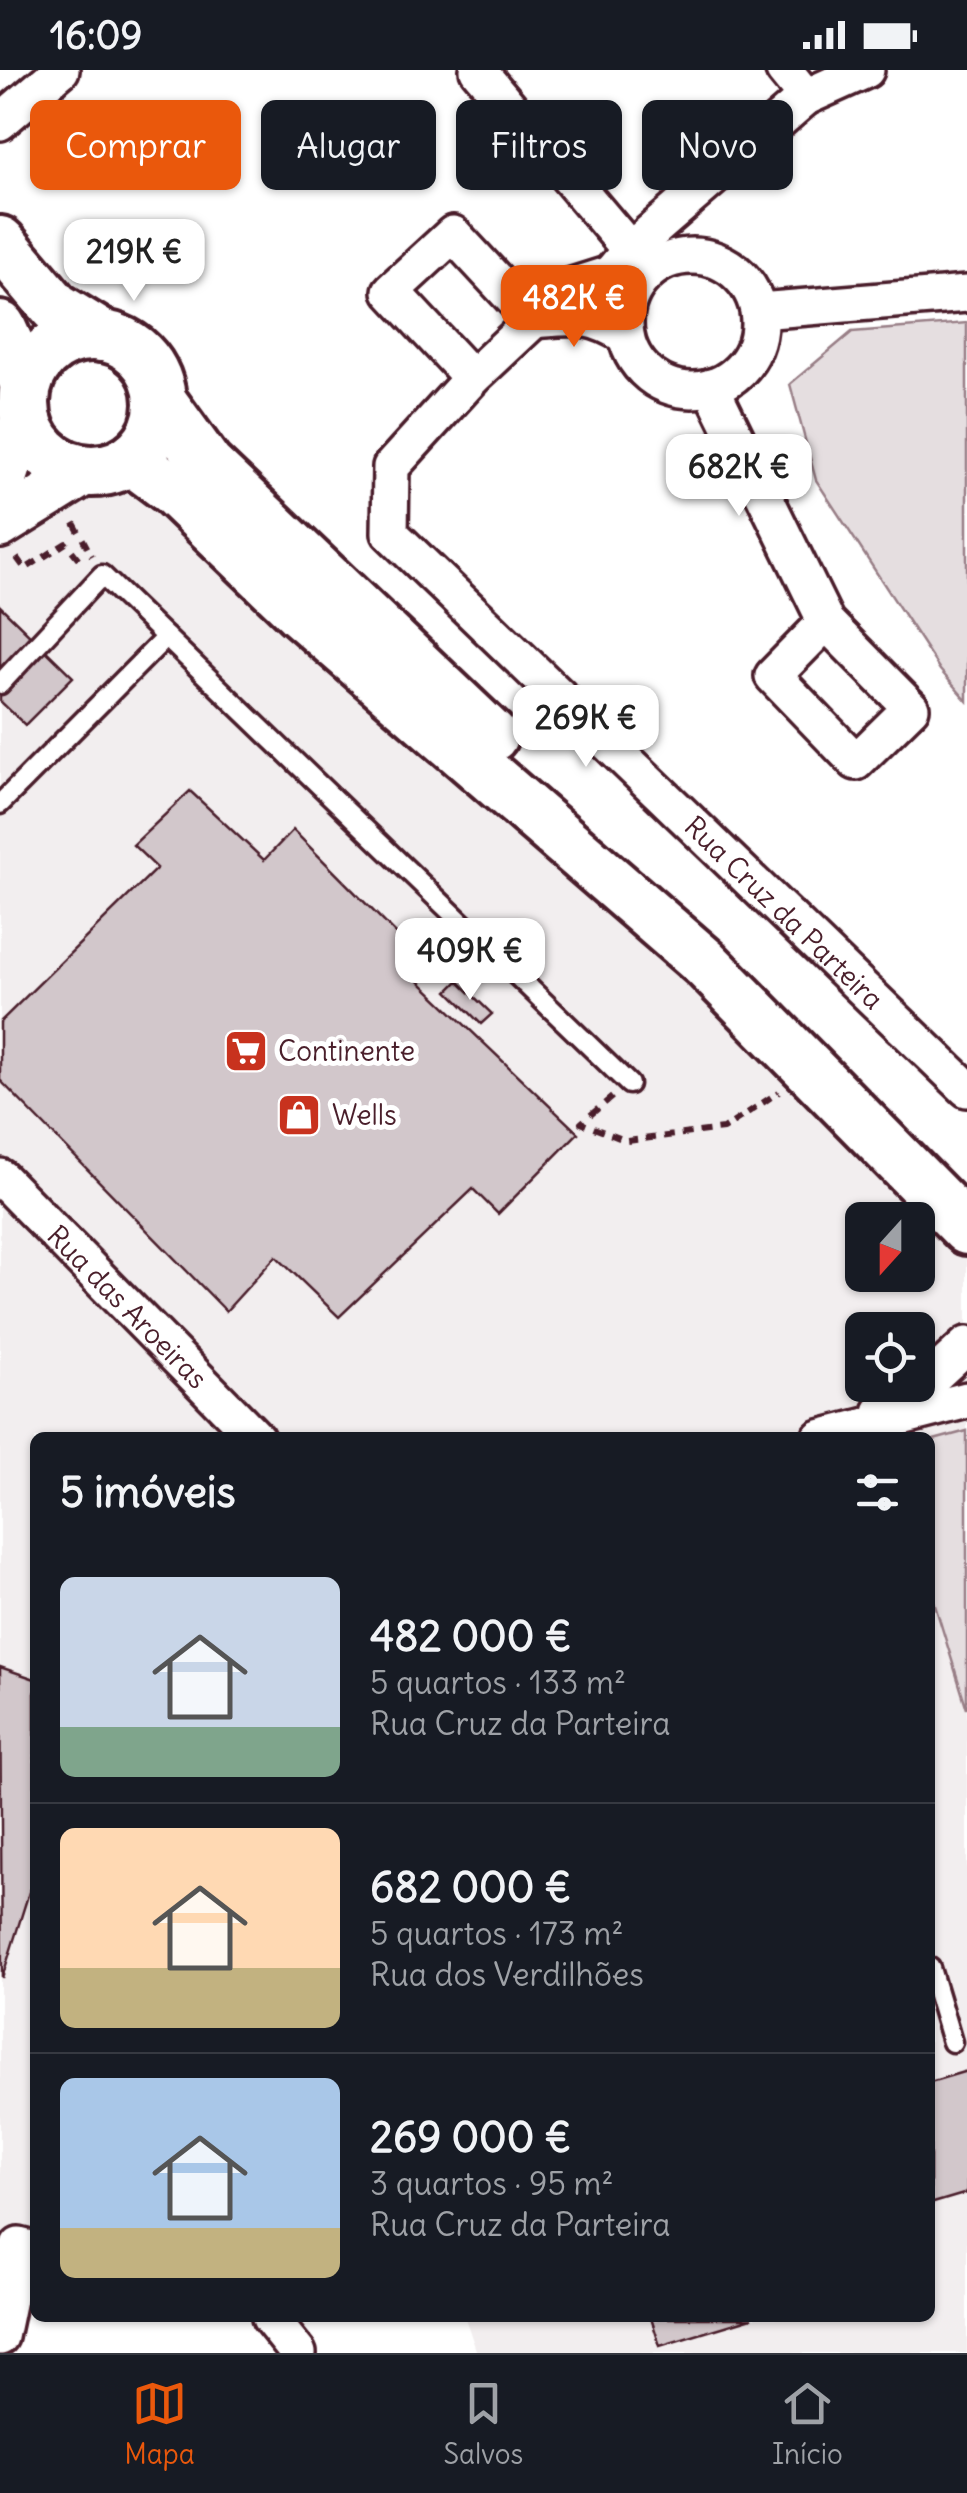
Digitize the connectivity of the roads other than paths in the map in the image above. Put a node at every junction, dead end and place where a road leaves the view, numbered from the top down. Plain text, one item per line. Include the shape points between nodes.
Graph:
1 (61, 70) edge
2 (478, 70) edge
3 (866, 70) edge
4 (795, 84) edge
5 (0, 122) edge
6 (0, 242) edge
7 (634, 268) junction
8 (967, 294) edge
9 (759, 311) junction
10 (533, 320) junction
11 (0, 327) edge
12 (102, 336) junction
13 (626, 336) junction
14 (472, 378) junction
15 (710, 387) junction
16 (26, 400) junction
17 (160, 400) junction
18 (92, 474) junction
19 (0, 492) edge
20 (6, 539) edge
21 (826, 622) dead end
22 (166, 637) junction
23 (0, 684) edge
24 (0, 804) edge
25 (629, 1084) road end
26 (967, 1088) edge
27 (0, 1177) edge
28 (967, 1179) edge
29 (967, 1230) edge
30 (967, 1345) edge
31 (967, 1400) edge
32 (250, 1432) edge
33 (844, 1432) edge
34 (935, 1985) edge
35 (952, 2042) dead end
36 (30, 2249) edge
37 (273, 2322) edge
38 (0, 2337) edge
39 (298, 2353) edge

1 - 5 street
2 - 7 street
3 - 4 street
4 - 7 street
6 - 12 main road via 56,307
7 - 9 street via 678,256 716,260 751,289
7 - 10 street, Rua Cruz da Parteira via 570,288
7 - 13 street
8 - 9 street
9 - 15 street via 755,349 737,374
10 - 13 street via 601,320
10 - 14 street, Rua Cruz da Parteira
10 - 14 street via 454,234 391,291
11 - 16 main road
12 - 16 main road via 80,336 42,356
12 - 17 main road via 143,357
13 - 15 street via 655,379
14 - 26 street, Rua Cruz da Parteira via 391,467 390,533
15 - 21 street
16 - 18 main road via 33,436 46,453
16 - 19 street
17 - 18 main road via 151,437
17 - 28 main road via 207,465
18 - 20 street
18 - 29 main road via 174,491 299,612 705,963
22 - 23 lane via 99,577
22 - 24 lane
22 - 25 lane
27 - 32 street, Rua das Aroeiras
30 - 33 street via 930,1378
31 - 33 street
34 - 35 lane
36 - 38 street via 19,2246
37 - 39 street

